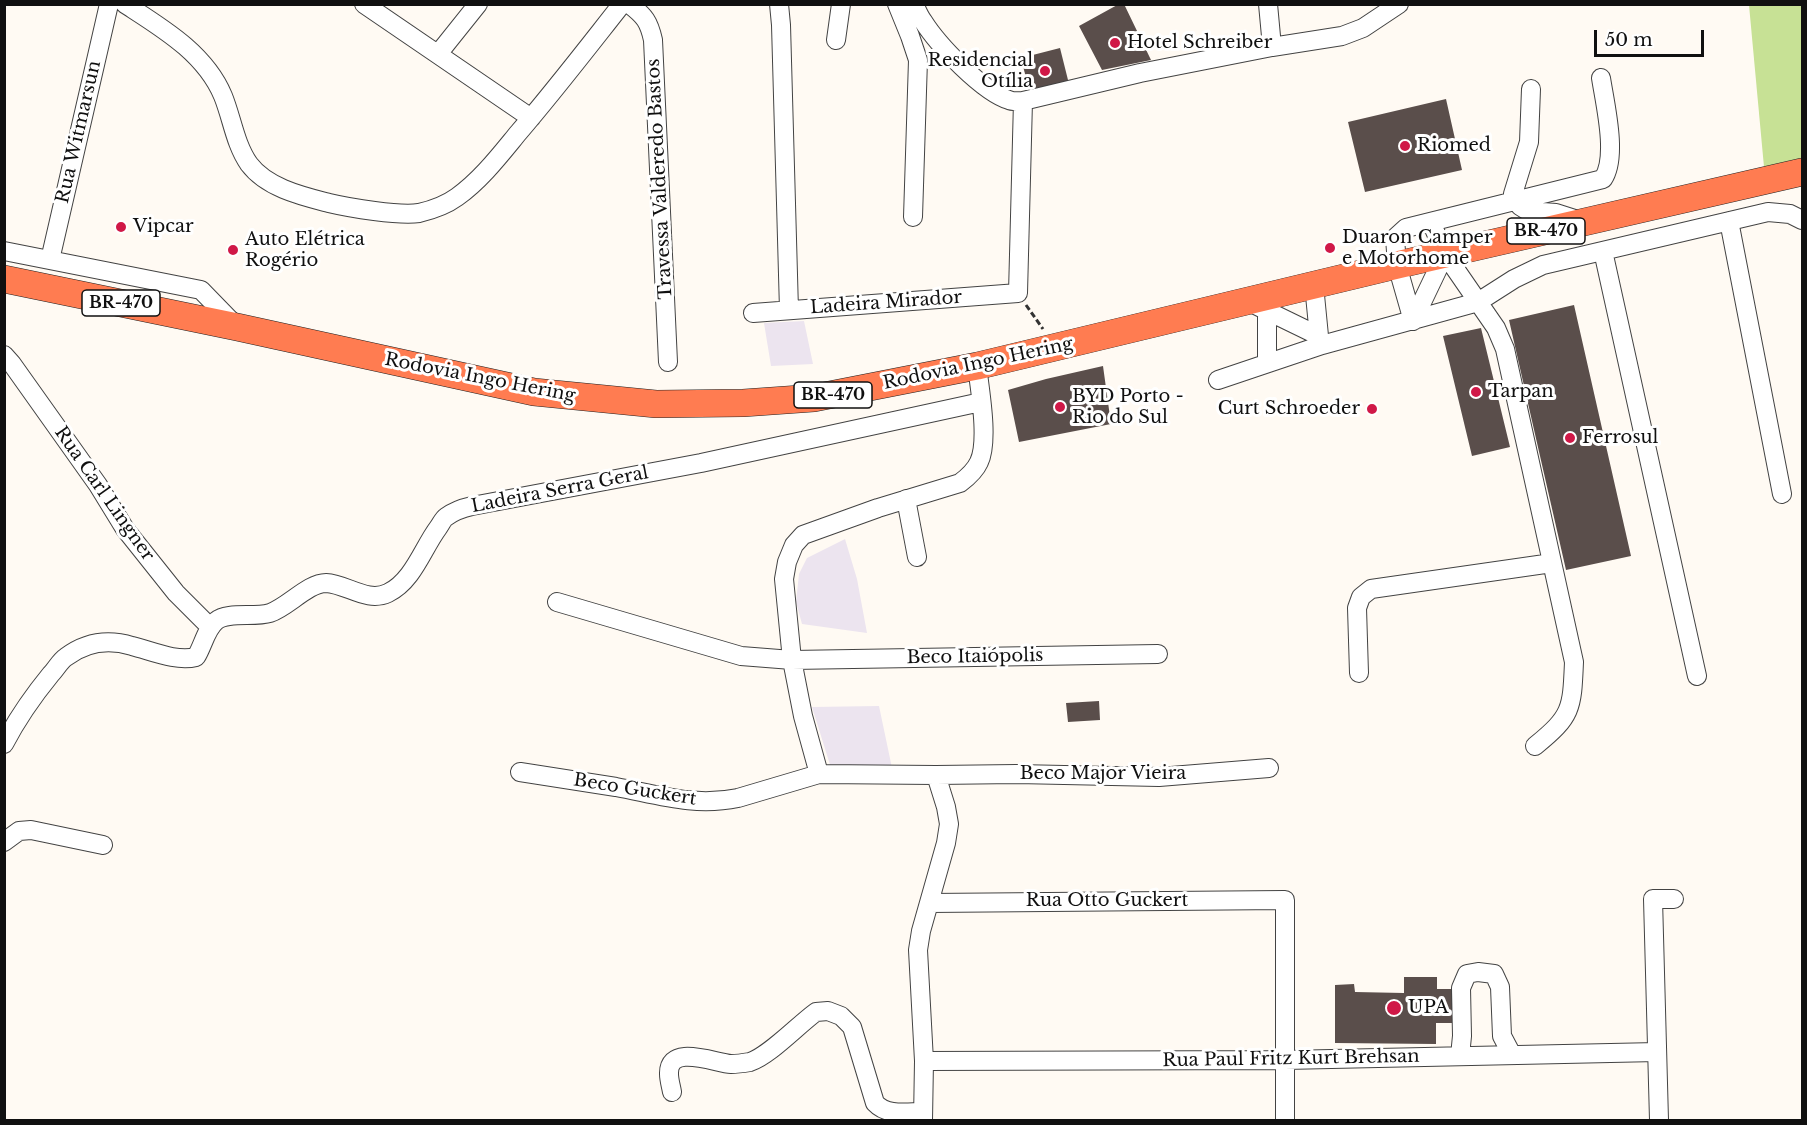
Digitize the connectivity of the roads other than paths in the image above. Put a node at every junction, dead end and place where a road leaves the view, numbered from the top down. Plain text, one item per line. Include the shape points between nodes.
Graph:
1 (108, 4) edge
2 (125, 4) edge
3 (364, 4) edge
4 (478, 4) edge
5 (622, 4) edge
6 (629, 4) edge
7 (779, 4) edge
8 (841, 4) edge
9 (897, 4) edge
10 (914, 4) edge
11 (1268, 4) edge
12 (1399, 4) edge
13 (384, 10) edge
14 (836, 40) dead end
15 (1272, 47) junction
16 (438, 54) junction
17 (1601, 78) dead end
18 (1531, 89) dead end
19 (1023, 101) junction
20 (531, 118) junction
21 (1803, 172) edge
22 (1517, 201) junction
23 (913, 217) dead end
24 (1729, 220) junction
25 (1803, 220) edge
26 (1431, 222) junction
27 (1586, 222) junction
28 (4, 251) edge
29 (1603, 251) junction
30 (1445, 254) junction
31 (50, 260) junction
32 (1397, 265) junction
33 (4, 279) edge
34 (1314, 285) junction
35 (1478, 302) junction
36 (1257, 306) junction
37 (789, 310) junction
38 (753, 313) dead end
39 (1413, 321) junction
40 (237, 327) junction
41 (1320, 340) junction
42 (4, 355) edge
43 (668, 362) dead end
44 (1267, 363) junction
45 (977, 366) junction
46 (1218, 380) dead end
47 (981, 402) junction
48 (1782, 495) dead end
49 (906, 499) junction
50 (917, 557) dead end
51 (1552, 563) junction
52 (557, 602) dead end
53 (210, 627) junction
54 (1158, 654) dead end
55 (792, 660) junction
56 (1359, 673) dead end
57 (1696, 676) dead end
58 (4, 744) edge
59 (1534, 746) dead end
60 (1269, 768) dead end
61 (520, 772) dead end
62 (819, 774) junction
63 (936, 775) junction
64 (4, 842) edge
65 (103, 845) dead end
66 (1674, 899) dead end
67 (929, 903) junction
68 (1658, 1052) junction
69 (1512, 1055) junction
70 (1460, 1056) junction
71 (1285, 1060) junction
72 (924, 1062) junction
73 (672, 1092) dead end
74 (923, 1116) edge
75 (1285, 1120) edge
76 (1659, 1120) edge

1 - 31 street, Rua Witmarsun
2 - 20 street via 170,33 208,72 222,94 249,165 273,184 315,199 396,213 438,207 471,185
3 - 13 street
4 - 16 street
5 - 20 street
6 - 43 street, Travessa Valderedo Bastos via 643,14 653,40
7 - 37 street
8 - 14 street
9 - 23 street via 918,60
10 - 19 street via 932,35 980,82 1011,101
11 - 15 street
12 - 15 street via 1353,32
13 - 16 street
15 - 19 street
16 - 20 street
17 - 22 street via 1610,130 1607,173 1603,179
18 - 22 street via 1529,142 1513,194
19 - 37 street, Ladeira Mirador via 1018,293
21 - 27 highway, Rodovia Ingo Hering / BR-470
22 - 26 street
22 - 27 street via 1528,211 1556,213
24 - 25 street via 1768,212
24 - 29 street
24 - 48 street
26 - 30 street
26 - 32 street via 1406,228 1395,238
27 - 30 highway, Rodovia Ingo Hering / BR-470
28 - 31 street
29 - 35 street via 1543,265
29 - 57 street
30 - 32 highway, Rodovia Ingo Hering / BR-470
30 - 35 street
30 - 39 street
31 - 40 street via 201,290
32 - 34 highway, Rodovia Ingo Hering / BR-470
32 - 39 street
33 - 40 highway, Rodovia Ingo Hering / BR-470
34 - 36 highway, Rodovia Ingo Hering / BR-470
34 - 41 street
35 - 39 street
35 - 51 street via 1496,328 1504,349
36 - 41 street
36 - 44 street
36 - 45 highway, Rodovia Ingo Hering / BR-470
37 - 38 street, Ladeira Mirador
39 - 41 street
40 - 45 highway, Rodovia Ingo Hering / BR-470 via 534,392 656,404 814,398
41 - 44 street
42 - 53 street, Rua Carl Lingner via 125,529 176,593
44 - 46 street
45 - 47 street
47 - 49 street via 984,444 980,462 971,475 960,483
47 - 53 street, Ladeira Serra Geral via 701,463 458,510 445,518 402,584 388,593 357,593 326,583 314,586 270,613 226,616
49 - 50 street
49 - 55 street via 803,535 794,545 784,579
51 - 56 street via 1371,589 1361,597 1357,608
51 - 59 street via 1574,662 1573,697 1556,729
52 - 55 street, Beco Itaiópolis via 741,656
53 - 58 street via 196,657 185,659 111,642 79,649 65,658 35,694
54 - 55 street, Beco Itaiópolis
55 - 62 street
60 - 63 street, Beco Major Vieira via 1159,777
61 - 62 street, Beco Guckert via 693,801 725,801
62 - 63 street, Beco Major Vieira
63 - 67 street via 949,824
64 - 65 street via 19,831 31,830
66 - 68 street via 1653,898
67 - 71 street, Rua Otto Guckert via 1286,900
67 - 72 street via 918,950
68 - 69 street, Rua Paul Fritz Kurt Brehsan
68 - 76 street
69 - 70 street, Rua Paul Fritz Kurt Brehsan
69 - 70 street via 1502,1036 1500,987 1494,974 1478,972 1467,974 1461,988
70 - 71 street, Rua Paul Fritz Kurt Brehsan
71 - 72 street, Rua Paul Fritz Kurt Brehsan
71 - 75 street
72 - 74 street
73 - 74 street via 668,1072 671,1062 679,1057 748,1063 760,1058 816,1012 828,1011 852,1027 879,1108

